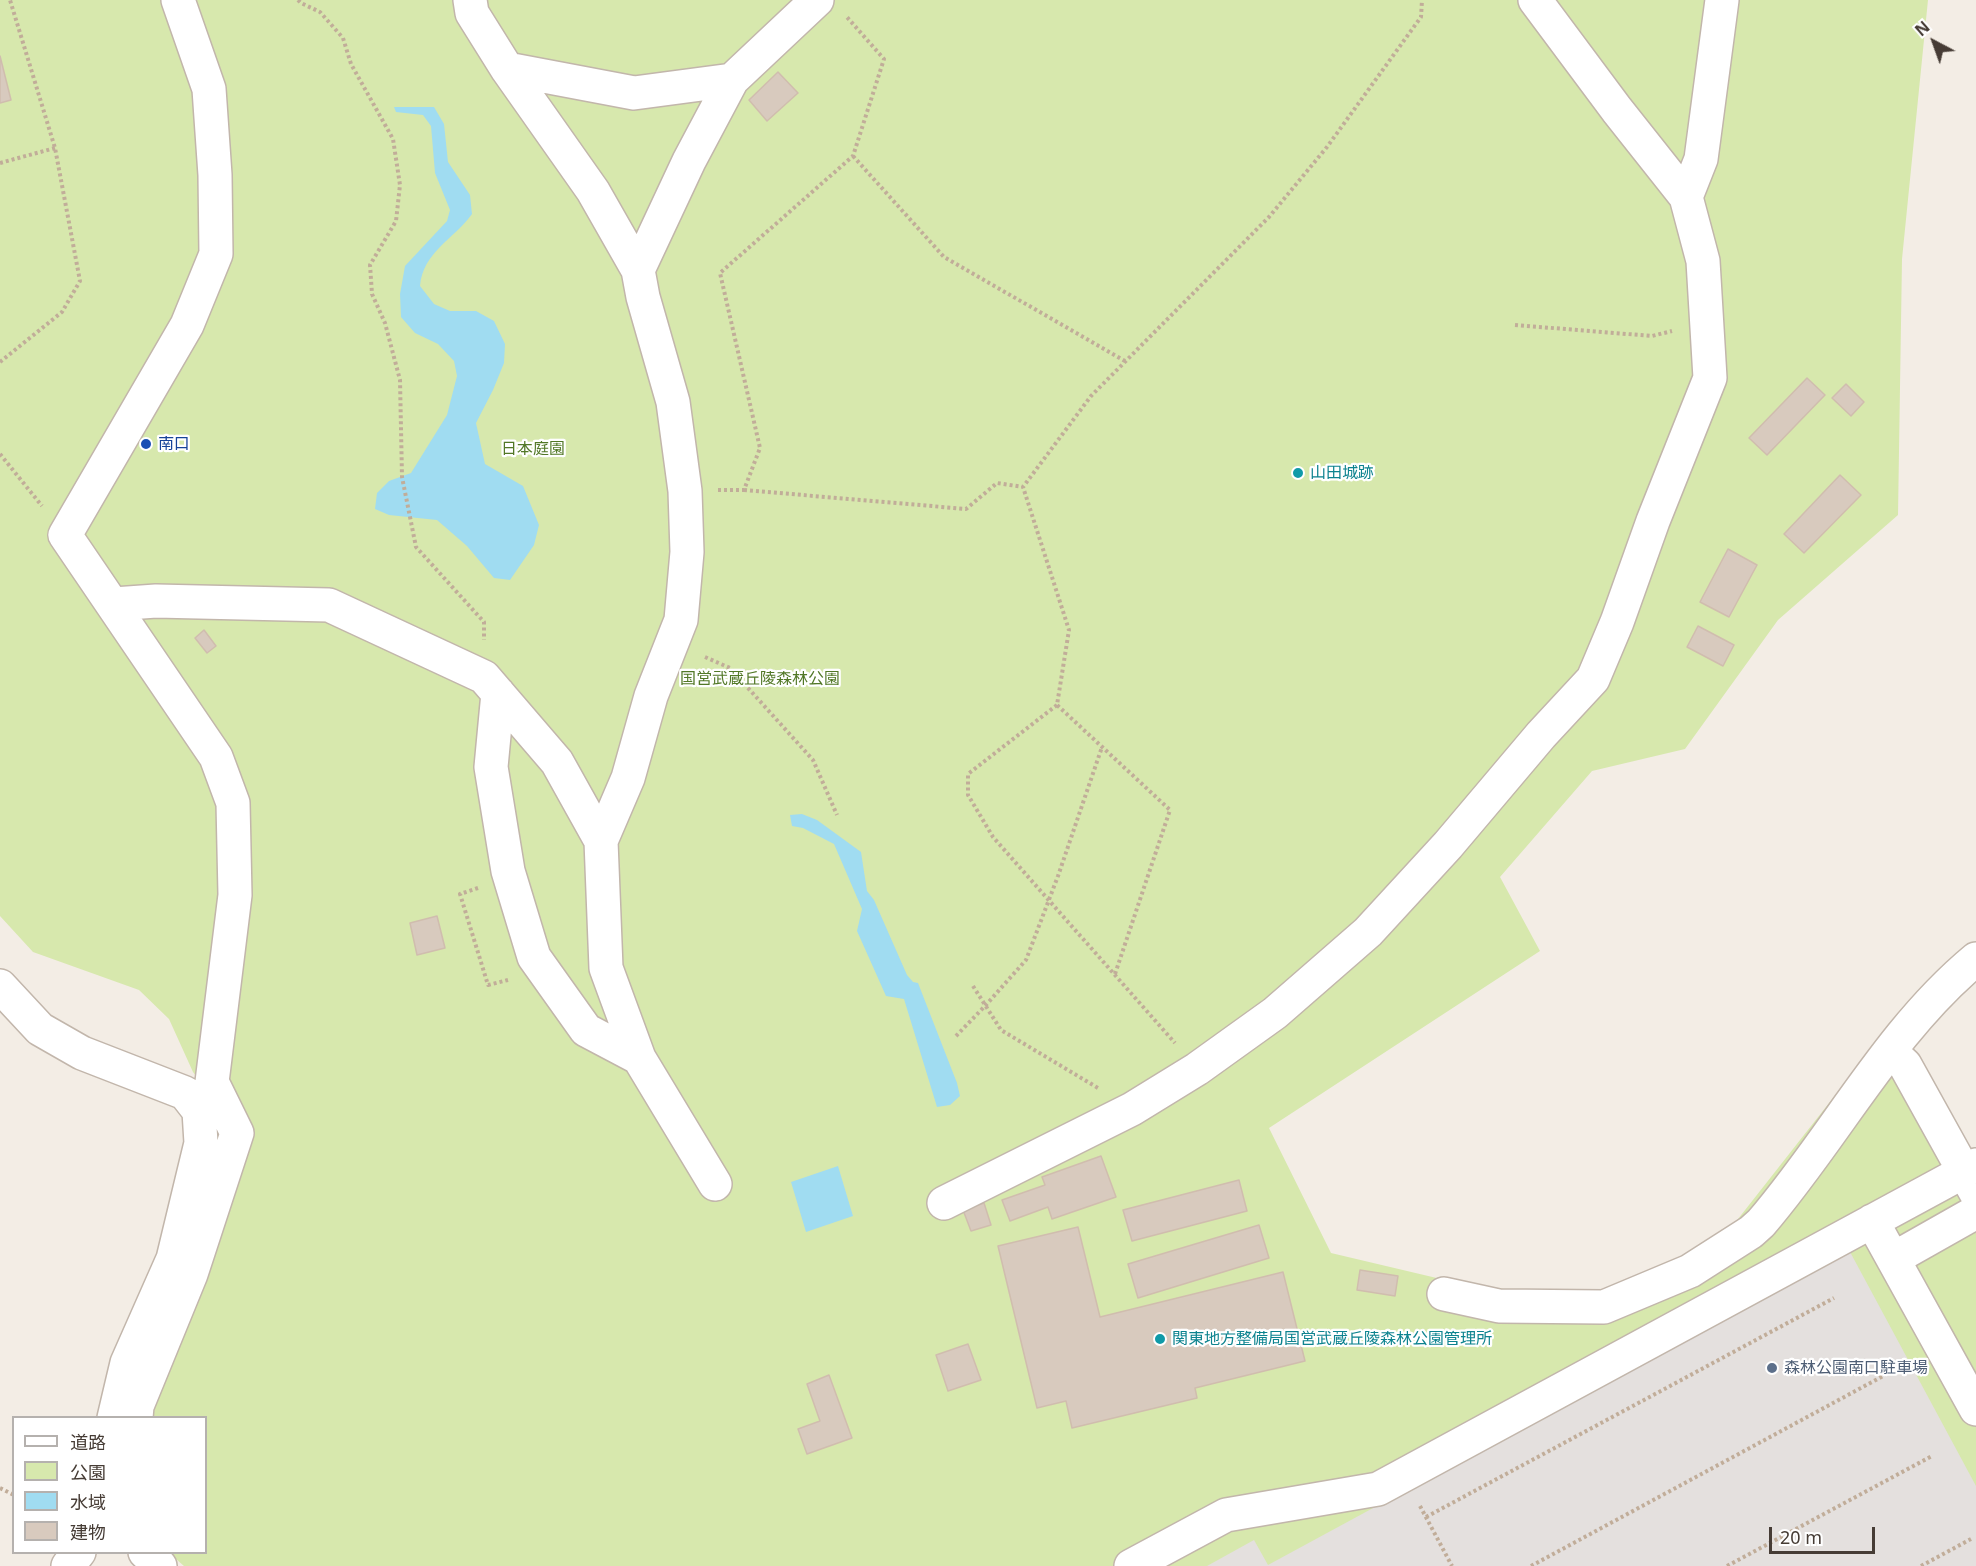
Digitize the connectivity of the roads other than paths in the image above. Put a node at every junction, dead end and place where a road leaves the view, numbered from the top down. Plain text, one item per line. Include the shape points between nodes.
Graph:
1 (178, 0) edge
2 (470, 0) edge
3 (1535, 0) edge
4 (1722, 0) edge
5 (828, 4) edge
6 (507, 69) junction
7 (732, 80) junction
8 (1686, 197) junction
9 (638, 270) junction
10 (114, 604) junction
11 (491, 685) junction
12 (601, 841) junction
13 (1976, 959) edge
14 (0, 986) edge
15 (1890, 1051) junction
16 (639, 1058) junction
17 (1972, 1176) edge
18 (715, 1184) dead end
19 (944, 1203) dead end
20 (1976, 1212) edge
21 (1872, 1221) junction
22 (1893, 1259) junction
23 (1444, 1294) dead end
24 (1976, 1409) edge
25 (115, 1416) edge
26 (136, 1416) edge
27 (77, 1554) edge
28 (147, 1554) edge
29 (68, 1566) edge
30 (160, 1566) edge
31 (1131, 1566) edge

1 - 10 street via 209,89 216,254 187,325 65,535
2 - 6 street via 472,13
3 - 8 street
4 - 8 street via 1701,159
5 - 7 street
6 - 7 street via 634,93
6 - 9 street via 593,191
7 - 9 street
8 - 19 street via 1703,261 1710,378 1593,679 1368,932 1275,1013 1197,1069 1132,1109
9 - 12 street via 674,402 685,491 687,552 681,620 651,696 628,778
10 - 11 street via 329,605
10 - 26 street via 216,758 233,803 235,896 212,1082 237,1133 191,1274
11 - 12 street via 557,762
11 - 16 street via 491,767 508,871 534,957 586,1030
12 - 16 street via 606,968
13 - 15 street via 1933,999
14 - 25 street via 39,1029 82,1053 185,1093 199,1111 201,1143 173,1259 128,1364
15 - 17 street via 1905,1065
15 - 23 street via 1761,1223 1690,1271 1601,1308 1499,1306
16 - 18 street
17 - 21 street
20 - 22 street
21 - 22 street
21 - 31 street via 1378,1489 1226,1515
22 - 24 street
27 - 29 street
28 - 30 street

